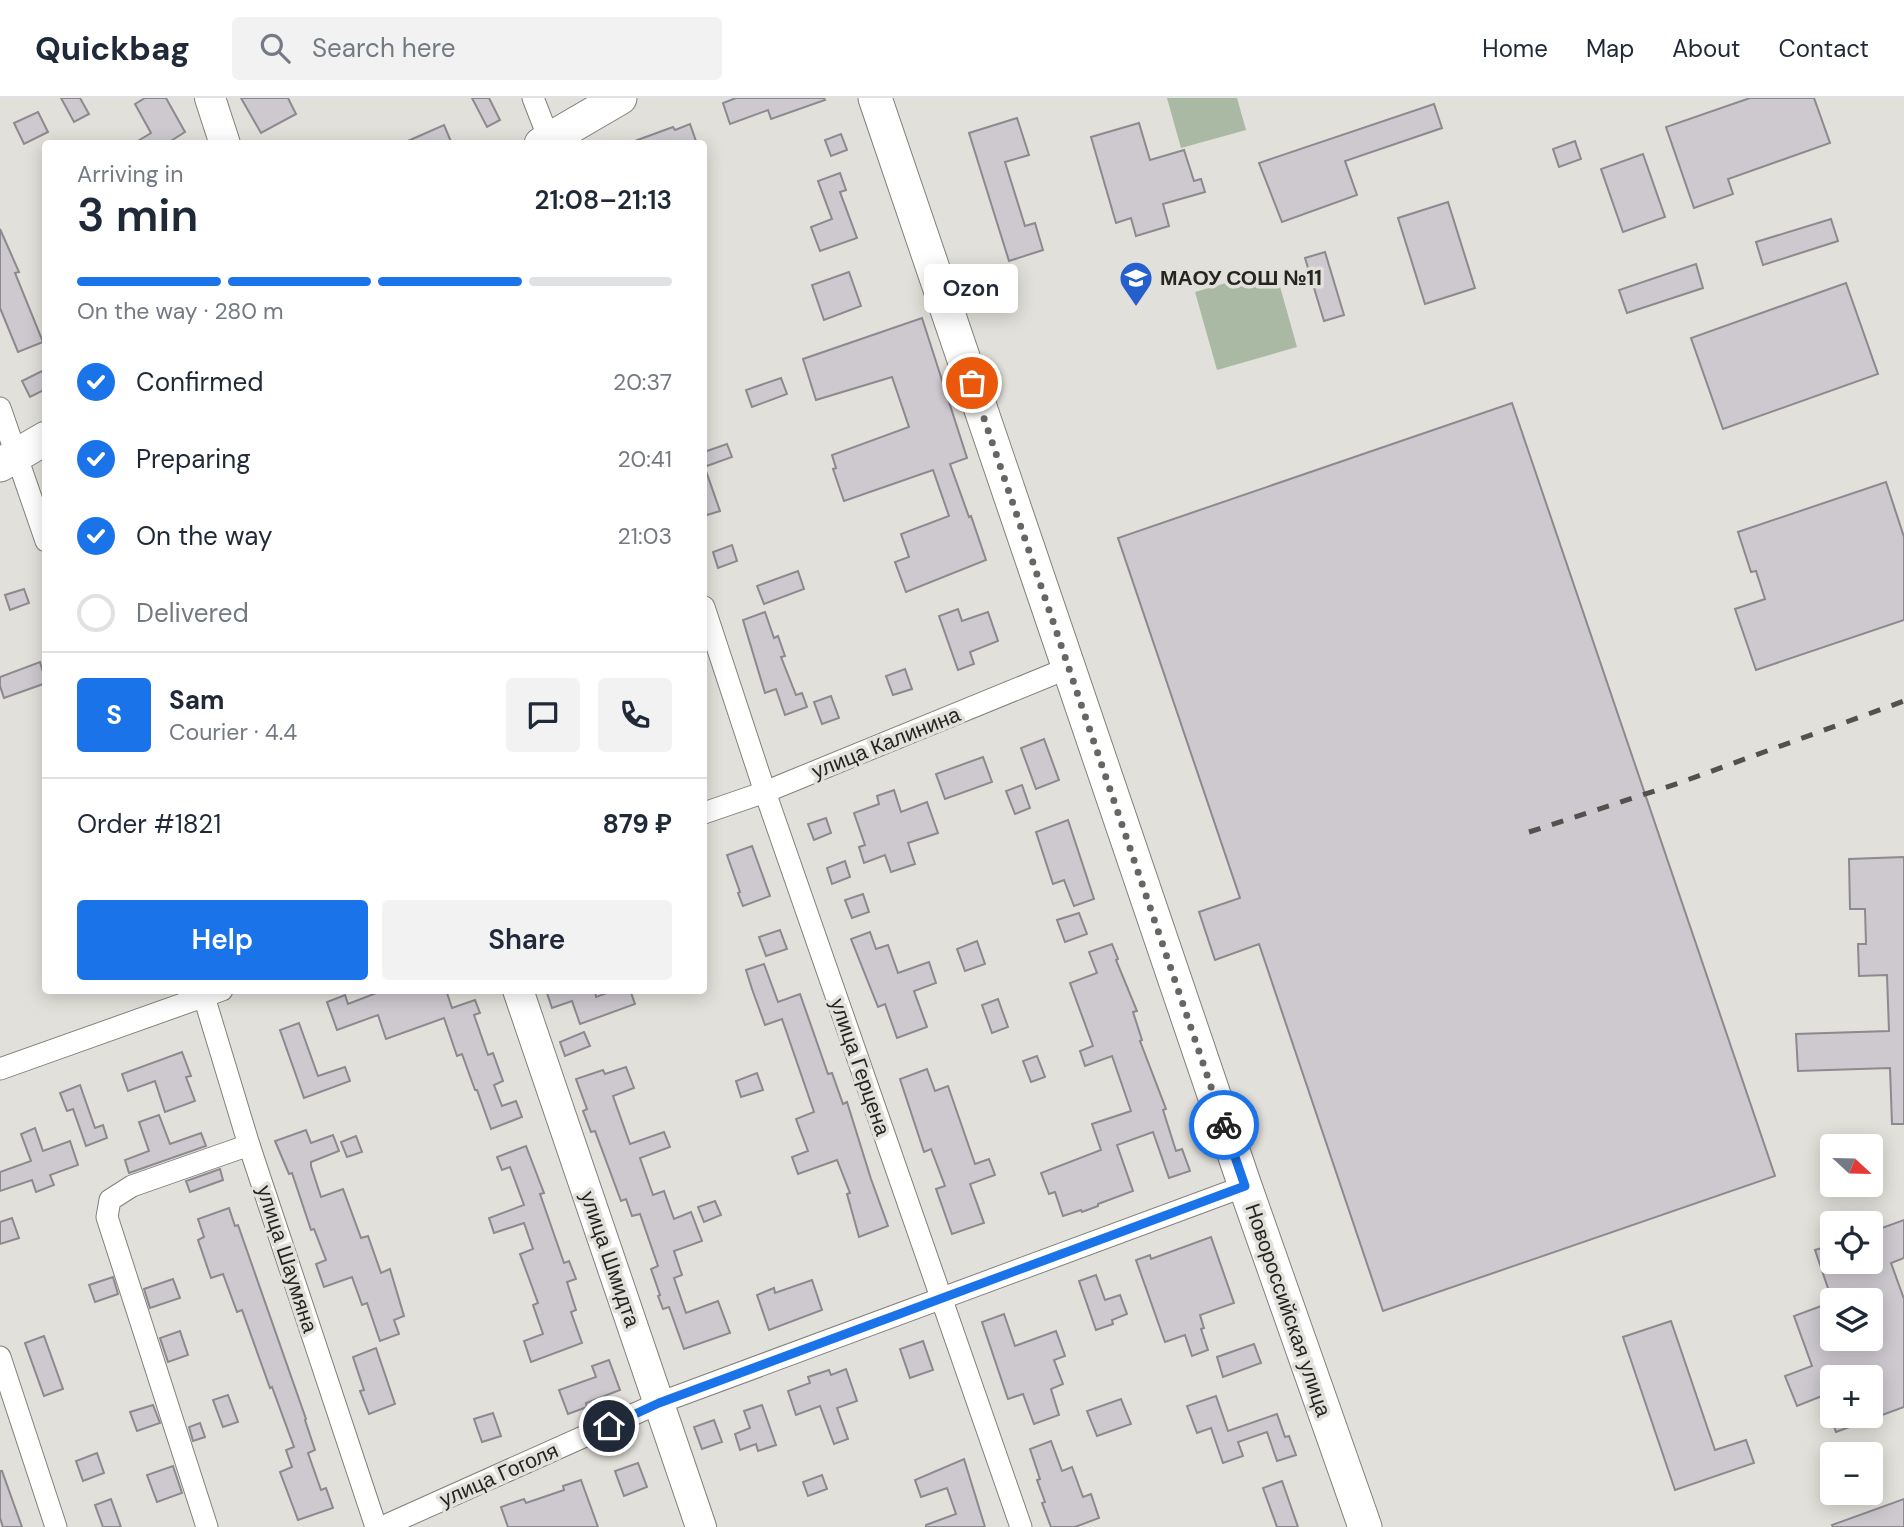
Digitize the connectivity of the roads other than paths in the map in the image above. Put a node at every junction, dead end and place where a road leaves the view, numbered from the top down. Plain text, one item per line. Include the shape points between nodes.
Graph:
1 (210, 98) edge
2 (533, 98) edge
3 (620, 98) edge
4 (875, 98) edge
5 (224, 140) edge
6 (546, 140) edge
7 (550, 140) edge
8 (0, 408) edge
9 (42, 440) edge
10 (8, 460) edge
11 (42, 532) edge
12 (707, 616) edge
13 (1068, 668) junction
14 (765, 792) junction
15 (707, 812) edge
16 (206, 994) edge
17 (209, 994) edge
18 (519, 994) edge
19 (0, 1069) edge
20 (249, 1145) junction
21 (1245, 1186) junction
22 (940, 1297) junction
23 (0, 1357) edge
24 (659, 1403) junction
25 (56, 1527) edge
26 (207, 1527) edge
27 (376, 1527) edge
28 (382, 1527) edge
29 (701, 1527) edge
30 (1021, 1527) edge
31 (1365, 1527) edge

1 - 5 street
2 - 6 street
3 - 7 main road
4 - 13 main road, Новороссийская улица
8 - 10 street
9 - 10 main road
10 - 11 street
12 - 14 street, улица Герцена
13 - 14 street, улица Калинина
13 - 21 main road, Новороссийская улица
14 - 15 street, улица Калинина
14 - 22 street, улица Герцена
16 - 19 street
17 - 20 street, улица Шаумяна
18 - 24 street, улица Шмидта
20 - 26 street via 132,1186 110,1200 107,1217
20 - 27 street, улица Шаумяна
21 - 22 street, улица Гоголя
21 - 31 main road, Новороссийская улица
22 - 24 street, улица Гоголя
22 - 30 street, улица Герцена
23 - 25 street
24 - 28 street, улица Гоголя
24 - 29 street, улица Шмидта

